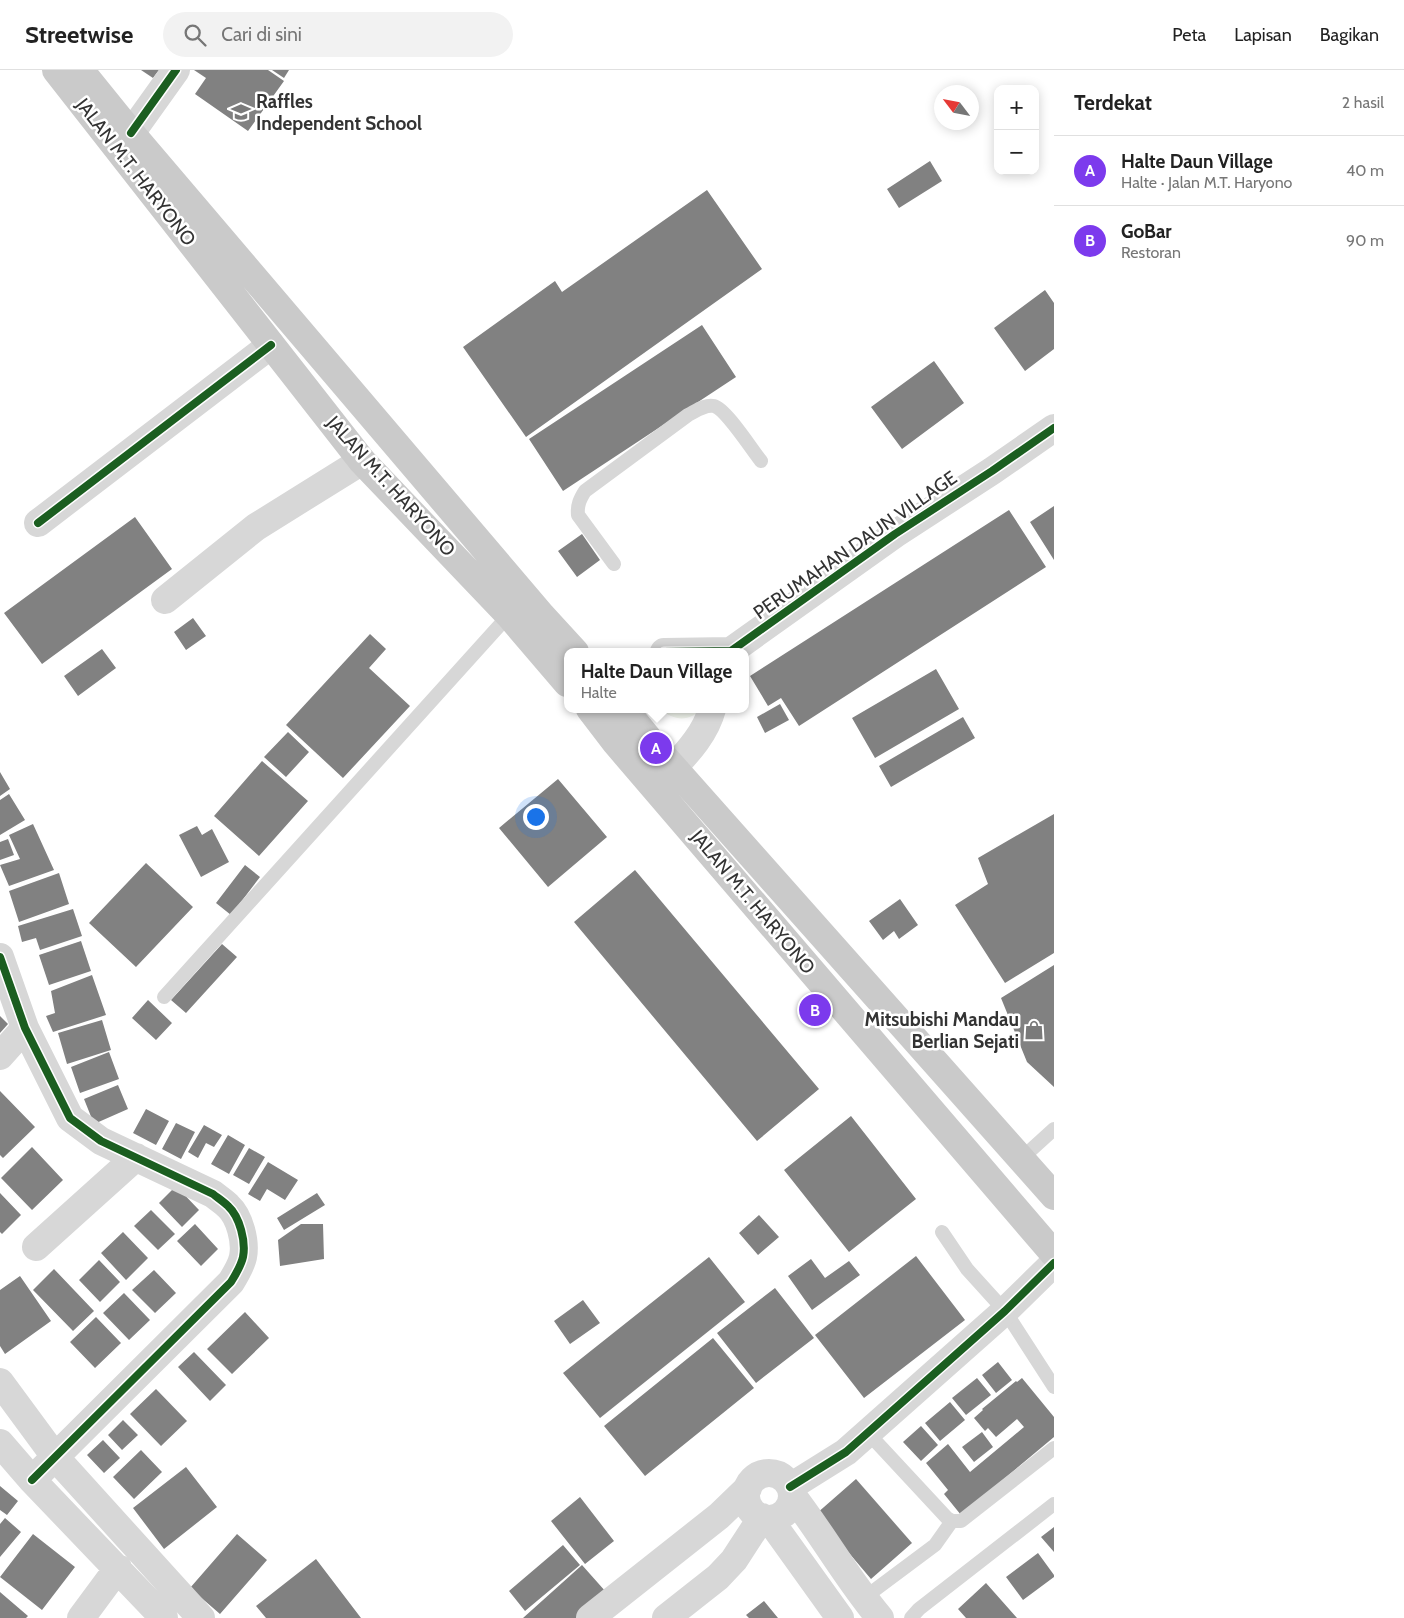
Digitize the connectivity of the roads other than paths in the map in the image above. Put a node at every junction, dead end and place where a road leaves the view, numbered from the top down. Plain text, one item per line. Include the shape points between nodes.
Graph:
1 (56, 70) edge
2 (80, 70) edge
3 (176, 70) edge
4 (131, 133) junction
5 (271, 344) junction
6 (1054, 428) edge
7 (362, 461) junction
8 (761, 461) dead end
9 (38, 523) dead end
10 (614, 564) dead end
11 (165, 600) dead end
12 (509, 615) junction
13 (571, 648) edge
14 (735, 648) edge
15 (564, 679) edge
16 (593, 713) edge
17 (627, 713) edge
18 (711, 713) edge
19 (673, 768) junction
20 (654, 786) junction
21 (0, 957) edge
22 (164, 997) dead end
23 (25, 1028) junction
24 (0, 1056) edge
25 (1054, 1129) edge
26 (136, 1157) junction
27 (1021, 1159) junction
28 (1054, 1196) edge
29 (942, 1232) dead end
30 (36, 1247) dead end
31 (1054, 1254) edge
32 (1054, 1263) edge
33 (1006, 1312) junction
34 (0, 1382) edge
35 (1054, 1387) edge
36 (868, 1433) junction
37 (0, 1443) edge
38 (1054, 1448) edge
39 (56, 1458) junction
40 (32, 1480) junction
41 (748, 1488) junction
42 (791, 1491) junction
43 (1054, 1504) edge
44 (765, 1518) junction
45 (952, 1521) junction
46 (118, 1568) junction
47 (872, 1608) edge
48 (81, 1618) edge
49 (164, 1618) edge
50 (201, 1618) edge
51 (590, 1618) edge
52 (666, 1618) edge
53 (840, 1618) edge
54 (911, 1618) edge

1 - 5 main road, JALAN M.T. HARYONO
2 - 4 main road, JALAN M.T. HARYONO
3 - 4 street
4 - 13 main road, JALAN M.T. HARYONO
5 - 7 main road, JALAN M.T. HARYONO
5 - 9 street
6 - 14 street, PERUMAHAN DAUN VILLAGE via 895,534
7 - 11 street via 256,527
7 - 12 main road, JALAN M.T. HARYONO
8 - 10 lane via 726,414 715,406 704,406 688,415 586,491 580,499 578,515
12 - 15 main road, JALAN M.T. HARYONO
12 - 22 lane
16 - 20 main road, JALAN M.T. HARYONO
17 - 19 main road, JALAN M.T. HARYONO
18 - 19 street via 688,752
19 - 20 main road
19 - 27 main road, JALAN M.T. HARYONO
20 - 31 main road, JALAN M.T. HARYONO
21 - 23 street
23 - 24 street
23 - 26 street via 70,1118 92,1136
25 - 27 lane
26 - 30 street
26 - 39 street via 213,1194 229,1206 237,1217 243,1257 231,1282
27 - 28 main road, JALAN M.T. HARYONO
29 - 33 lane via 967,1269
32 - 33 street
33 - 35 lane
33 - 36 street
34 - 39 street
36 - 42 street
36 - 45 lane
37 - 40 street
38 - 45 lane via 961,1521
39 - 40 street
39 - 50 street
40 - 46 street
41 - 42 street via 758,1476 773,1474 780,1476
41 - 44 street via 747,1502 751,1509
41 - 51 street via 719,1516
42 - 44 street via 788,1509 783,1514
42 - 47 street
43 - 54 lane
44 - 52 street via 718,1577
44 - 53 street
45 - 47 lane via 935,1545
46 - 48 street
46 - 49 street

